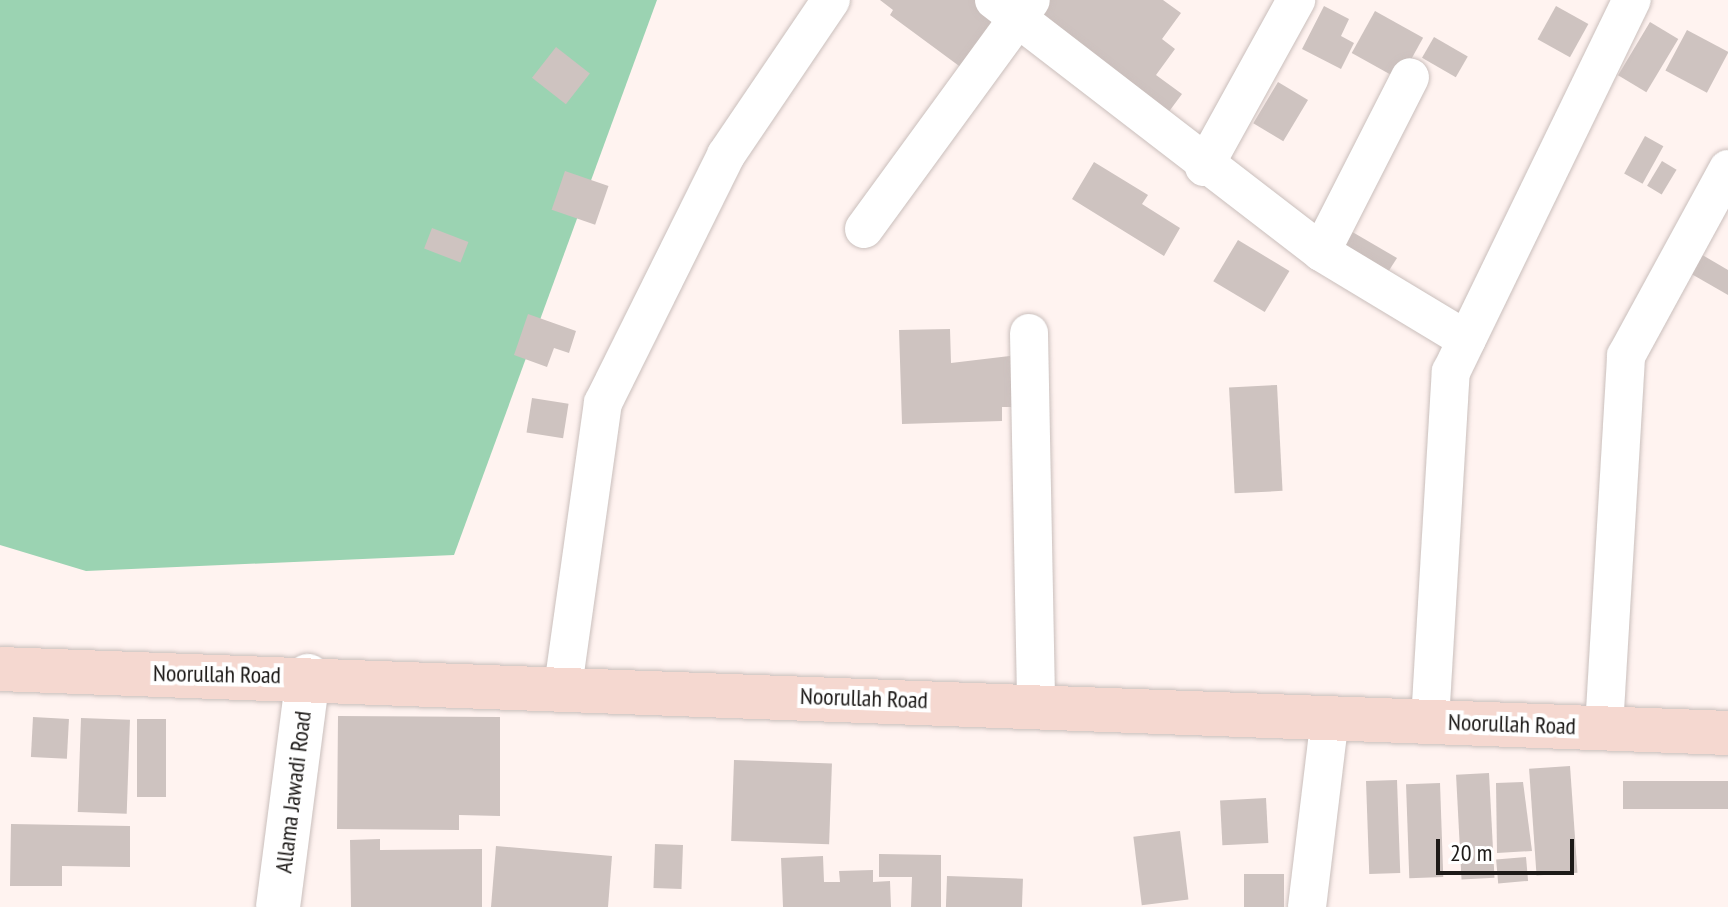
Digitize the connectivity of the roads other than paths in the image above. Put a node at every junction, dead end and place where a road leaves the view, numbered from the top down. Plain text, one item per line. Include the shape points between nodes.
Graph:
1 (831, 0) edge
2 (1296, 0) edge
3 (1632, 0) edge
4 (1014, 6) edge
5 (1410, 77) dead end
6 (1204, 167) junction
7 (1728, 169) edge
8 (864, 229) dead end
9 (1321, 252) junction
10 (1029, 333) dead end
11 (1467, 340) junction
12 (0, 669) edge
13 (308, 676) junction
14 (563, 687) junction
15 (1036, 705) junction
16 (1330, 717) junction
17 (1430, 721) junction
18 (1604, 728) junction
19 (1728, 733) edge
20 (278, 907) edge
21 (1307, 907) edge

1 - 14 street via 726,155 603,403
2 - 6 street
3 - 11 street
4 - 6 street
4 - 8 street
5 - 9 street
6 - 9 street
7 - 18 street via 1626,356
9 - 11 street
10 - 15 street
11 - 17 street via 1451,372
12 - 13 main road, Noorullah Road
13 - 14 main road, Noorullah Road
13 - 20 street, Allama Jawadi Road
14 - 15 main road, Noorullah Road
15 - 16 main road, Noorullah Road
16 - 17 main road, Noorullah Road
16 - 21 street
17 - 18 main road, Noorullah Road
18 - 19 main road, Noorullah Road

